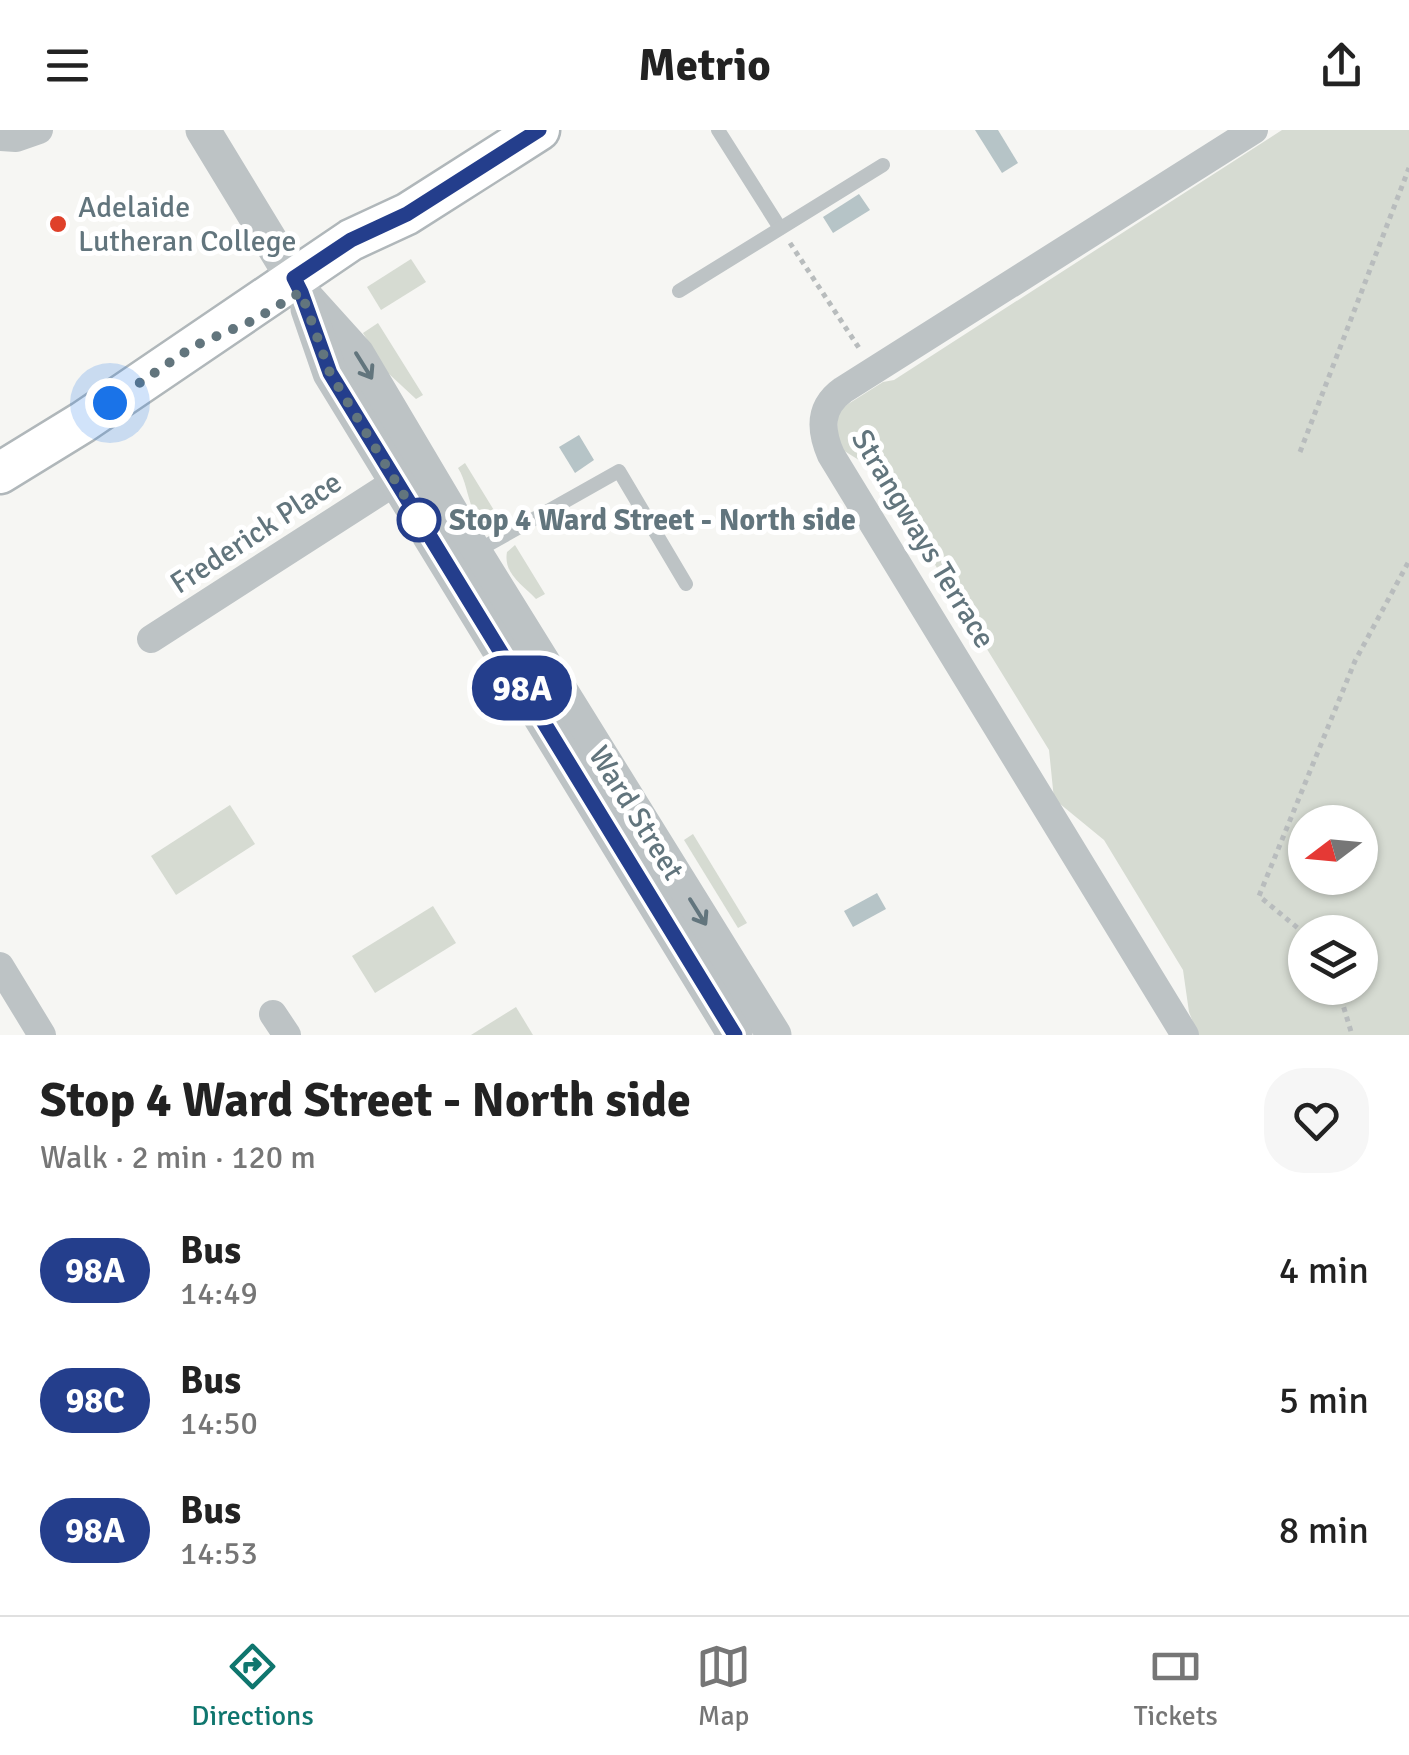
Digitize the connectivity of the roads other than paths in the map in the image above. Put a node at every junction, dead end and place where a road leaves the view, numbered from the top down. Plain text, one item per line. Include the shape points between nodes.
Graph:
1 (39, 130) edge
2 (202, 130) edge
3 (539, 130) edge
4 (718, 130) edge
5 (1254, 130) edge
6 (0, 136) edge
7 (883, 165) dead end
8 (780, 228) junction
9 (297, 285) junction
10 (679, 290) dead end
11 (0, 473) edge
12 (396, 482) junction
13 (462, 560) junction
14 (686, 584) dead end
15 (151, 638) dead end
16 (0, 966) edge
17 (734, 1012) edge
18 (42, 1035) edge
19 (774, 1035) edge
20 (1185, 1035) edge

1 - 6 street
2 - 9 street, Ward Street
3 - 9 main road via 407,214 360,254
4 - 8 lane
5 - 20 street, Strangways Terrace via 832,397 823,418 826,442
7 - 8 lane
8 - 10 lane
9 - 11 main road
9 - 12 street, Ward Street via 330,373
9 -> 13 street, Ward Street via 357,354
12 - 13 street, Ward Street
12 - 15 street, Frederick Place
13 - 14 lane via 619,470
13 - 17 street, Ward Street
16 - 18 street
17 - 19 street, Ward Street

